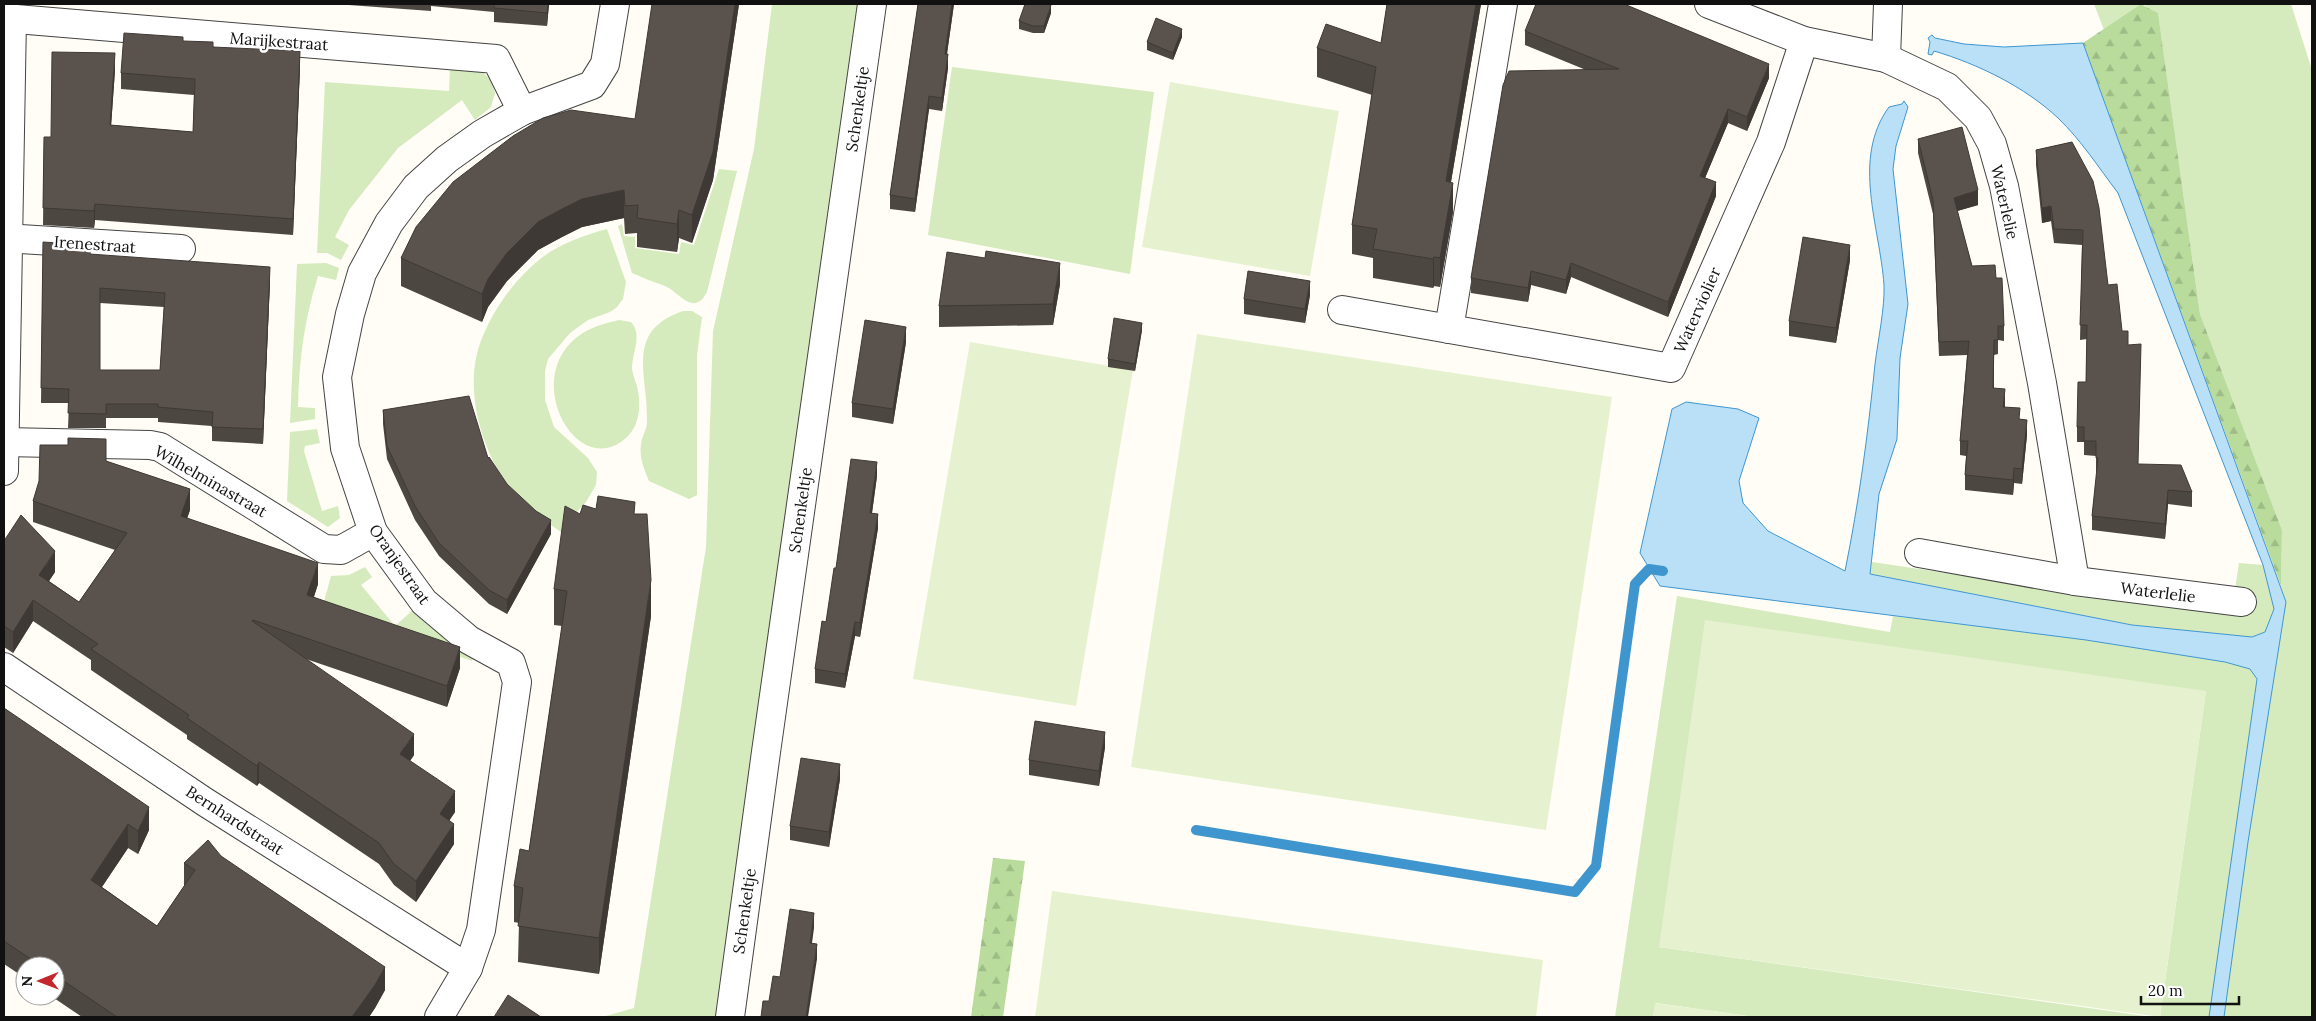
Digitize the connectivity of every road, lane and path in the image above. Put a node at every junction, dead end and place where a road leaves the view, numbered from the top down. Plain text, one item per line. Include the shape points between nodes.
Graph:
1 (615, 4) edge
2 (872, 4) edge
3 (1502, 4) edge
4 (1709, 4) edge
5 (1888, 4) edge
6 (8, 18) edge
7 (1804, 42) junction
8 (1886, 58) junction
9 (522, 111) junction
10 (6, 238) edge
11 (181, 249) dead end
12 (1342, 310) dead end
13 (1448, 329) junction
14 (4, 442) edge
15 (4, 471) edge
16 (373, 532) junction
17 (1919, 553) dead end
18 (2075, 581) junction
19 (2242, 602) dead end
20 (4, 667) edge
21 (468, 968) junction
22 (439, 1017) edge
23 (730, 1017) edge

1 - 9 street, Oranjestraat via 605,64 592,86
2 - 23 street, Schenkeltje
3 - 13 street
4 - 7 street, Waterlelie
5 - 8 street
6 - 9 street, Marijkestraat via 496,59
6 - 10 street
7 - 8 street, Waterlelie
7 - 13 street, Waterviolier via 1771,142 1671,368
8 - 18 street, Waterlelie via 1947,87 1978,118 1992,144 2004,186 2042,383
9 - 16 street, Oranjestraat via 447,158 416,187 389,223 362,273 337,377 345,448
10 - 11 street, Irenestraat
10 - 14 street
12 - 13 street, Waterviolier
14 - 15 street
14 - 16 street, Wilhelminastraat via 160,447 324,549 342,550
16 - 21 street, Oranjestraat via 424,602 469,640 511,663 517,682 481,930
17 - 18 street, Waterlelie
18 - 19 street, Waterlelie
20 - 21 street, Bernhardstraat via 205,802
21 - 22 street, Oranjestraat

